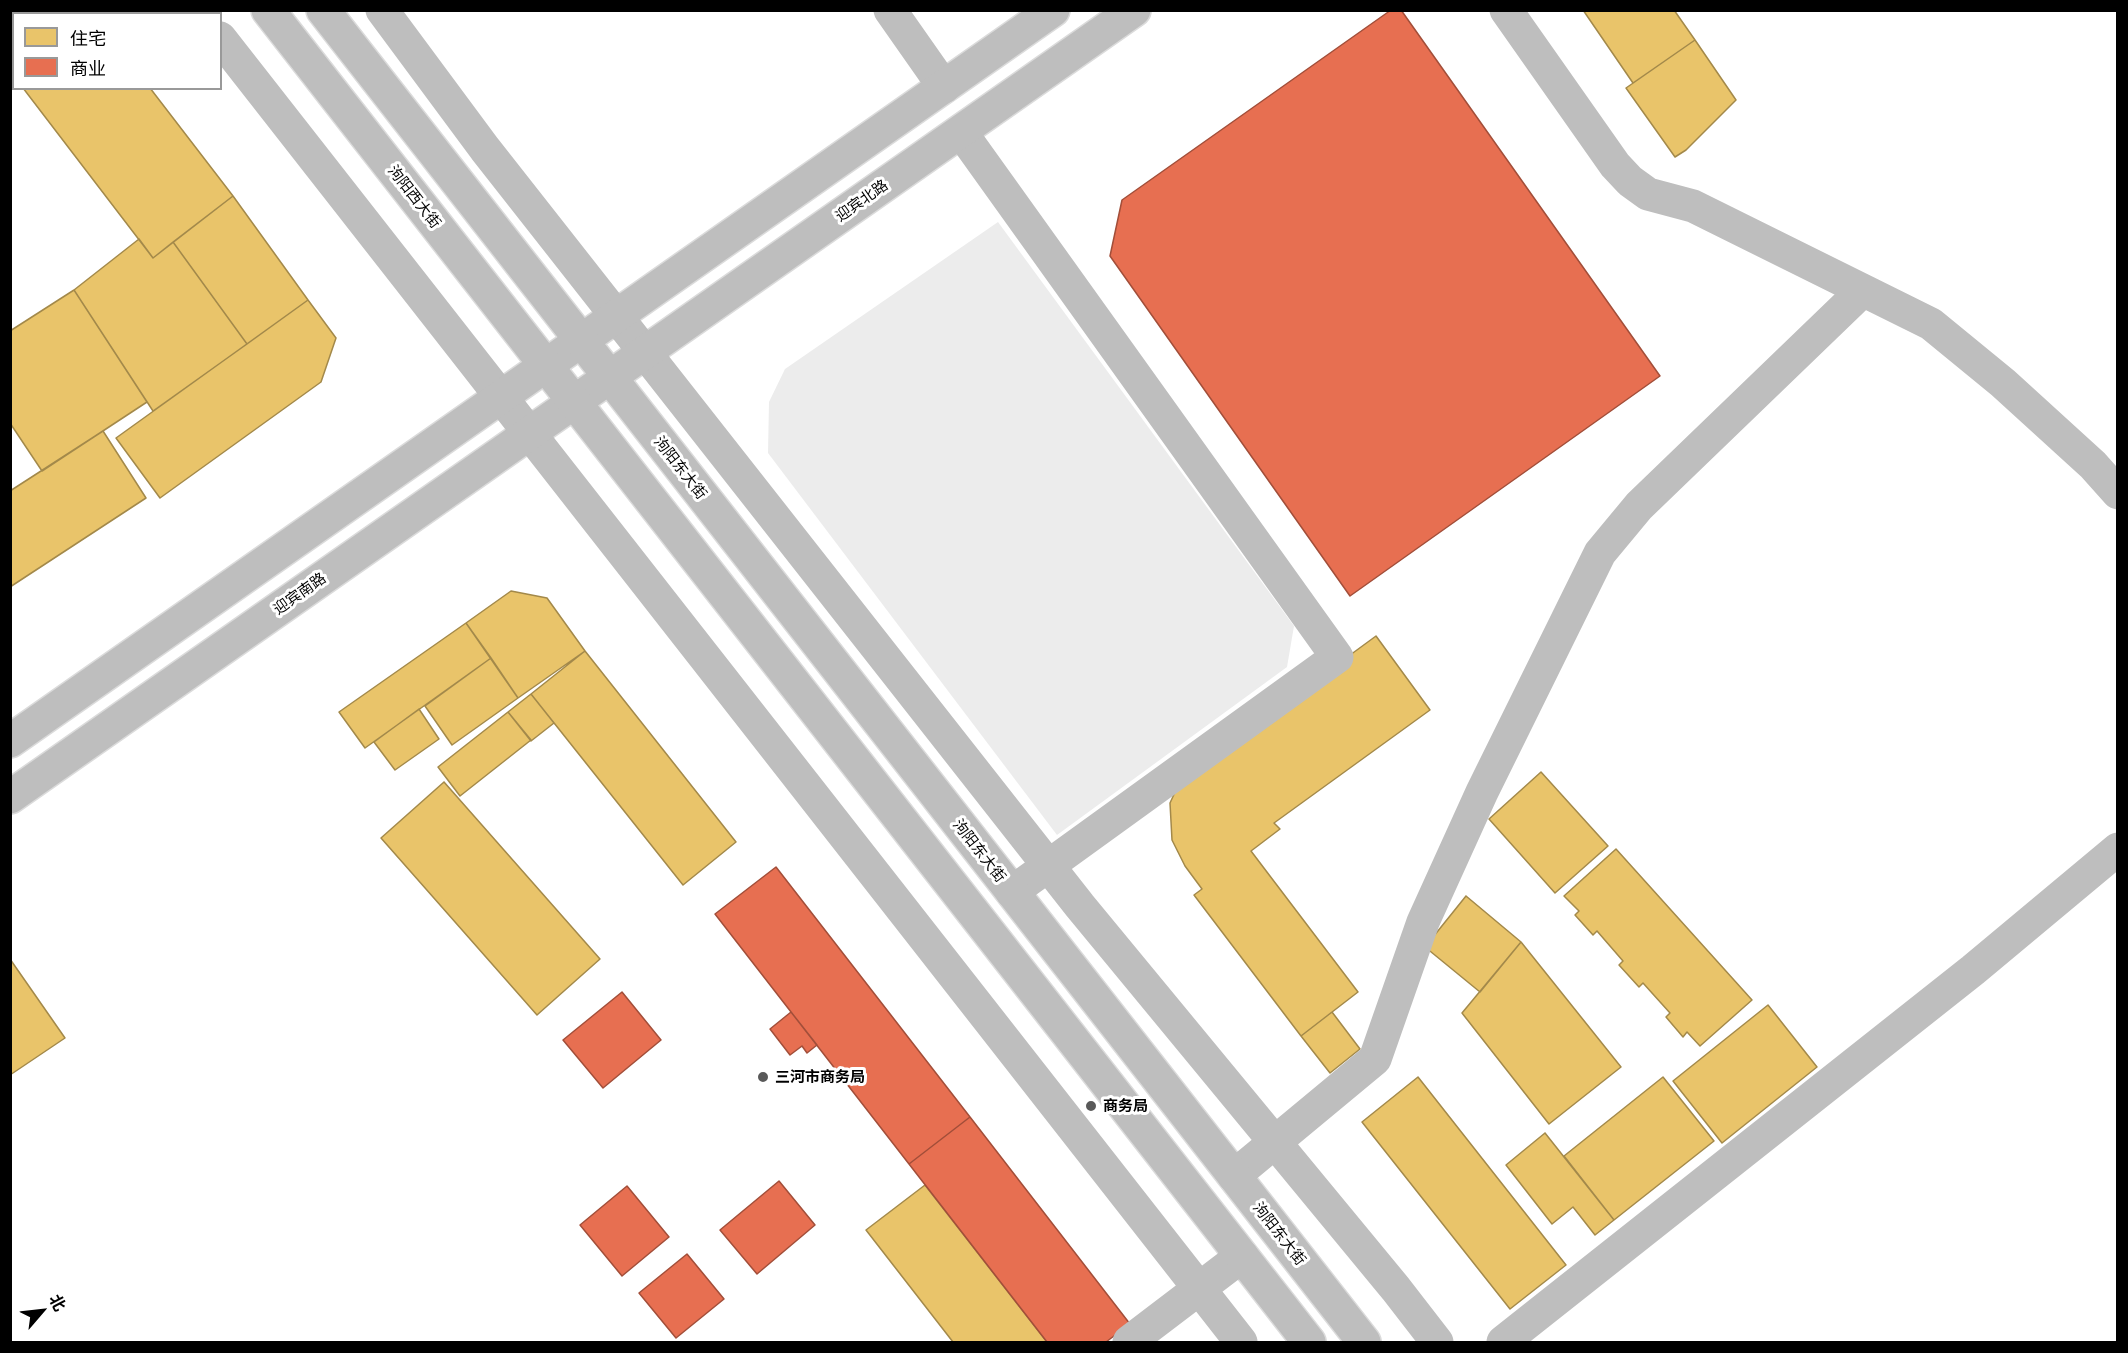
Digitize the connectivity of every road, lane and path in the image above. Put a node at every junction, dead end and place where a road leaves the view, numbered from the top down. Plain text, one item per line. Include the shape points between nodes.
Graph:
1 (268, 10) edge
2 (322, 10) edge
3 (382, 10) edge
4 (890, 10) edge
5 (1053, 10) edge
6 (1134, 10) edge
7 (1506, 10) edge
8 (222, 41) edge
9 (944, 87) junction
10 (961, 132) junction
11 (1862, 291) junction
12 (617, 316) junction
13 (645, 352) junction
14 (577, 372) junction
15 (502, 397) junction
16 (530, 433) junction
17 (2118, 493) edge
18 (10, 741) edge
19 (10, 797) edge
20 (2118, 849) edge
21 (1048, 865) junction
22 (1012, 892) junction
23 (1275, 1142) junction
24 (1234, 1176) junction
25 (1242, 1256) junction
26 (1199, 1289) junction
27 (1129, 1342) edge
28 (1241, 1342) edge
29 (1309, 1342) edge
30 (1364, 1342) edge
31 (1437, 1342) edge
32 (1503, 1342) edge

1 - 14 main road, 泃阳西大街
2 - 14 main road
3 - 12 main road
4 - 9 main road
5 - 9 main road
6 - 10 main road, 迎宾北路
7 - 11 main road via 1630,181 1648,194 1693,206
8 - 15 main road
9 - 12 main road
10 - 13 main road, 迎宾北路
10 - 21 main road via 1337,657
11 - 17 main road via 1930,324 2003,383
11 - 23 main road via 1639,506 1600,554 1482,792 1423,922 1375,1059
12 - 13 main road
12 - 14 main road
13 - 14 main road, 迎宾北路
13 - 21 main road
14 - 15 main road
14 - 16 main road, 迎宾南路
14 - 22 main road, 泃阳东大街
14 - 25 main road
15 - 16 main road
15 - 18 main road
16 - 19 main road, 迎宾南路
16 - 26 main road
20 - 32 main road via 1973,970
21 - 22 main road
21 - 23 main road
22 - 24 main road, 泃阳东大街
23 - 24 main road
23 - 31 main road
24 - 30 main road, 泃阳东大街
25 - 26 main road
25 - 29 main road
26 - 27 main road
26 - 28 main road

